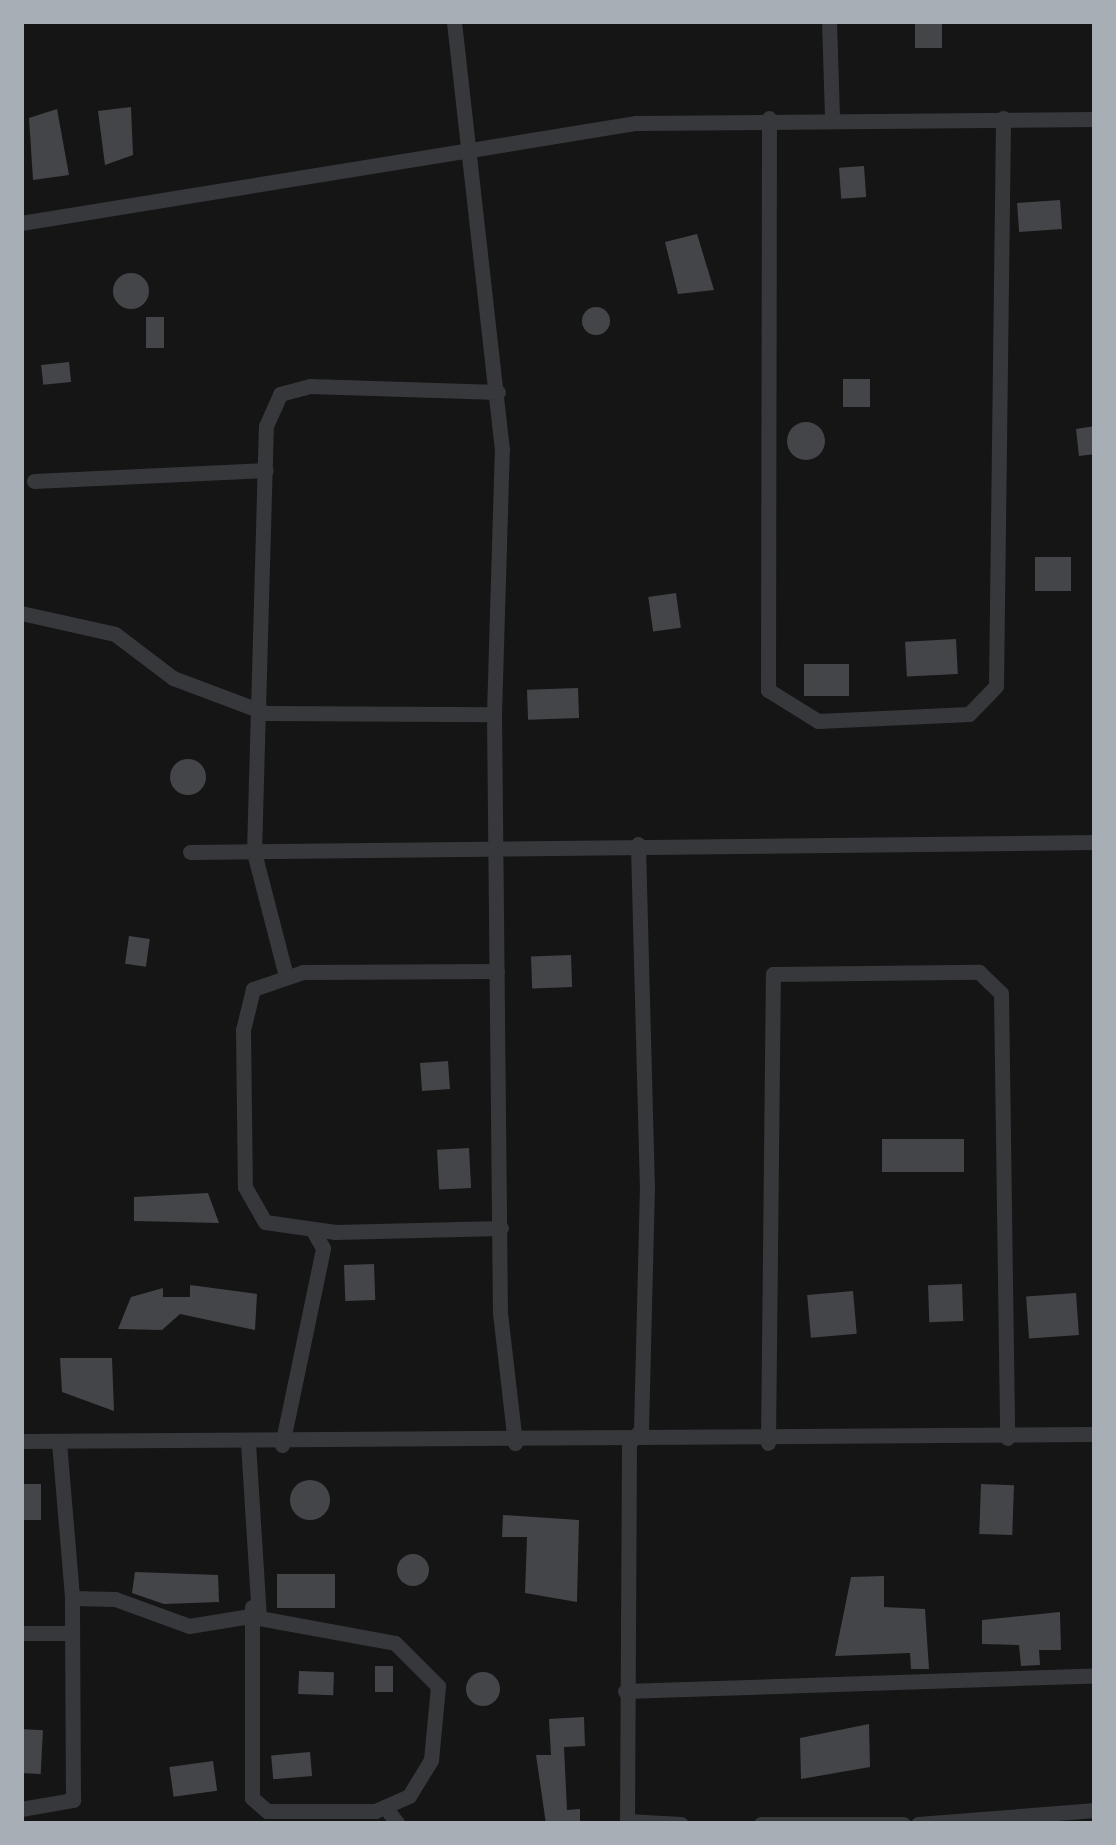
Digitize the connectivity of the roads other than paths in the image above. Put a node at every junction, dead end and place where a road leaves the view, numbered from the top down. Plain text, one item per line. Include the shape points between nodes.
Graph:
1 (454, 21) edge
2 (829, 21) edge
3 (832, 116) junction
4 (769, 118) junction
5 (1003, 118) junction
6 (1095, 119) edge
7 (471, 148) junction
8 (21, 223) edge
9 (498, 392) junction
10 (266, 470) junction
11 (34, 481) dead end
12 (21, 614) edge
13 (266, 712) junction
14 (494, 714) junction
15 (1095, 842) edge
16 (638, 844) junction
17 (494, 845) junction
18 (190, 852) dead end
19 (254, 852) junction
20 (497, 971) junction
21 (286, 976) junction
22 (312, 1228) junction
23 (501, 1228) junction
24 (1095, 1434) edge
25 (1007, 1438) junction
26 (21, 1441) edge
27 (59, 1442) junction
28 (248, 1443) junction
29 (515, 1443) junction
30 (629, 1443) junction
31 (768, 1443) junction
32 (281, 1445) junction
33 (72, 1598) junction
34 (250, 1611) junction
35 (21, 1633) edge
36 (70, 1633) junction
37 (1095, 1675) edge
38 (625, 1691) junction
39 (385, 1807) junction
40 (21, 1809) edge
41 (1095, 1810) edge
42 (627, 1822) edge
43 (398, 1824) edge
44 (681, 1824) edge
45 (760, 1824) edge
46 (903, 1824) edge
47 (917, 1824) edge

1 - 7 street
2 - 3 street
3 - 4 street
3 - 5 street
4 - 5 street via 768,690 818,721 969,714 996,686
4 - 7 street
5 - 6 street
7 - 8 street
7 - 9 street
9 - 10 street via 280,394
9 - 14 street
10 - 11 street
10 - 13 street
12 - 13 street via 115,634 173,678
13 - 14 street
13 - 19 street
14 - 17 street
15 - 16 street
16 - 17 street
16 - 30 street via 647,1190 641,1430
17 - 19 street
17 - 20 street
18 - 19 street
19 - 21 street
20 - 21 street
20 - 23 street
21 - 22 street via 253,989 245,1008 244,1186 254,1216
22 - 23 street
22 - 32 street via 323,1248
23 - 29 street
24 - 25 street
25 - 31 street
25 - 31 street via 1001,993 979,972 773,974
26 - 27 street
27 - 28 street
27 - 33 street
28 - 32 street
28 - 34 street
29 - 30 street
29 - 32 street
30 - 31 street
30 - 38 street
33 - 34 street via 115,1598 189,1626
33 - 36 street
34 - 39 street via 252,1798 267,1810
34 - 39 street via 395,1643 438,1686 431,1760 409,1796
35 - 36 street
36 - 40 street via 73,1800
37 - 38 street
38 - 42 street
39 - 43 street
41 - 47 street
42 - 44 street
45 - 46 street

